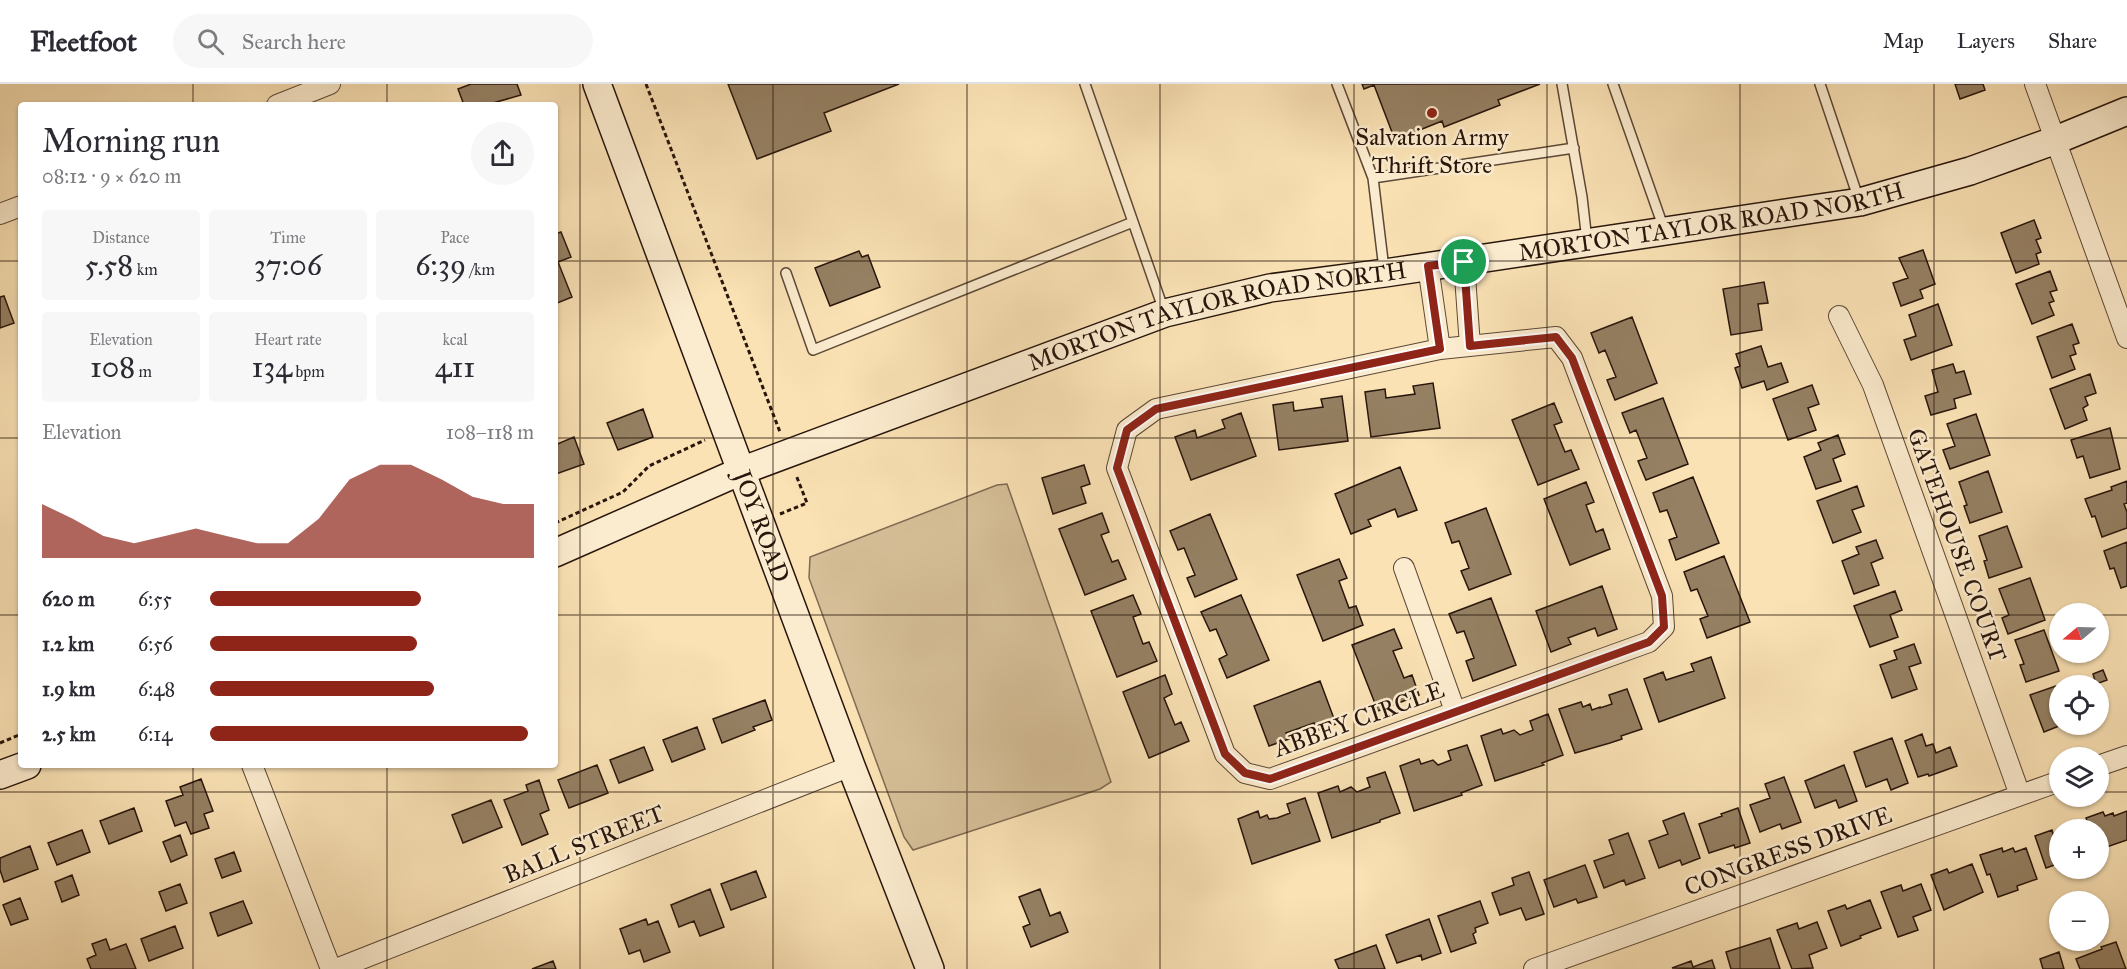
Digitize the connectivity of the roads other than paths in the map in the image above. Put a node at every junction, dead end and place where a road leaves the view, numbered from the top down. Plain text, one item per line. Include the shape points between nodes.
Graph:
1 (330, 84) edge
2 (597, 84) edge
3 (1085, 84) edge
4 (1337, 84) edge
5 (1562, 84) edge
6 (1613, 84) edge
7 (1820, 84) edge
8 (2035, 84) edge
9 (285, 102) edge
10 (2127, 111) edge
11 (2056, 140) junction
12 (1574, 148) junction
13 (1373, 178) junction
14 (1860, 202) junction
15 (18, 207) edge
16 (0, 214) edge
17 (1133, 222) junction
18 (1665, 232) junction
19 (1587, 243) junction
20 (1464, 262) junction
21 (1428, 266) junction
22 (786, 273) dead end
23 (1385, 273) junction
24 (1165, 313) junction
25 (1839, 316) dead end
26 (2127, 338) edge
27 (1470, 346) junction
28 (1440, 349) junction
29 (741, 471) junction
30 (558, 552) edge
31 (1404, 568) dead end
32 (1455, 711) junction
33 (2127, 756) edge
34 (2109, 762) edge
35 (851, 766) junction
36 (20, 768) edge
37 (253, 768) edge
38 (0, 776) edge
39 (2049, 785) edge
40 (2020, 795) junction
41 (331, 969) edge
42 (336, 969) edge
43 (930, 969) edge
44 (1534, 969) edge

1 - 9 street
2 - 29 street, JOY ROAD
3 - 17 lane
4 - 13 lane
5 - 12 lane
6 - 18 lane
7 - 14 lane
8 - 11 street
10 - 11 street, MORTON TAYLOR ROAD NORTH
11 - 14 street, MORTON TAYLOR ROAD NORTH via 1970,171
11 - 26 street
12 - 13 lane
12 - 19 lane
13 - 23 lane
14 - 18 street, MORTON TAYLOR ROAD NORTH
15 - 16 street
17 - 22 lane via 813,350
17 - 24 lane
18 - 19 street, MORTON TAYLOR ROAD NORTH
19 - 20 street, MORTON TAYLOR ROAD NORTH
20 - 21 street, MORTON TAYLOR ROAD NORTH
20 - 27 street
21 - 23 street, MORTON TAYLOR ROAD NORTH
21 - 28 street
23 - 24 street, MORTON TAYLOR ROAD NORTH via 1270,288
24 - 29 street, MORTON TAYLOR ROAD NORTH
25 - 40 street, GATEHOUSE COURT via 1873,385
27 - 28 street, ABBEY CIRCLE
27 - 32 street, ABBEY CIRCLE via 1556,337 1572,358 1662,596 1664,627 1649,642
28 - 32 street, ABBEY CIRCLE via 1156,409 1127,430 1117,468 1225,754 1245,773 1270,779
29 - 30 street, MORTON TAYLOR ROAD NORTH
29 - 35 street, JOY ROAD
31 - 32 street
33 - 34 street
35 - 42 street, BALL STREET
35 - 43 street, JOY ROAD
36 - 38 street
37 - 41 street
39 - 40 street, CONGRESS DRIVE
40 - 44 street, CONGRESS DRIVE

